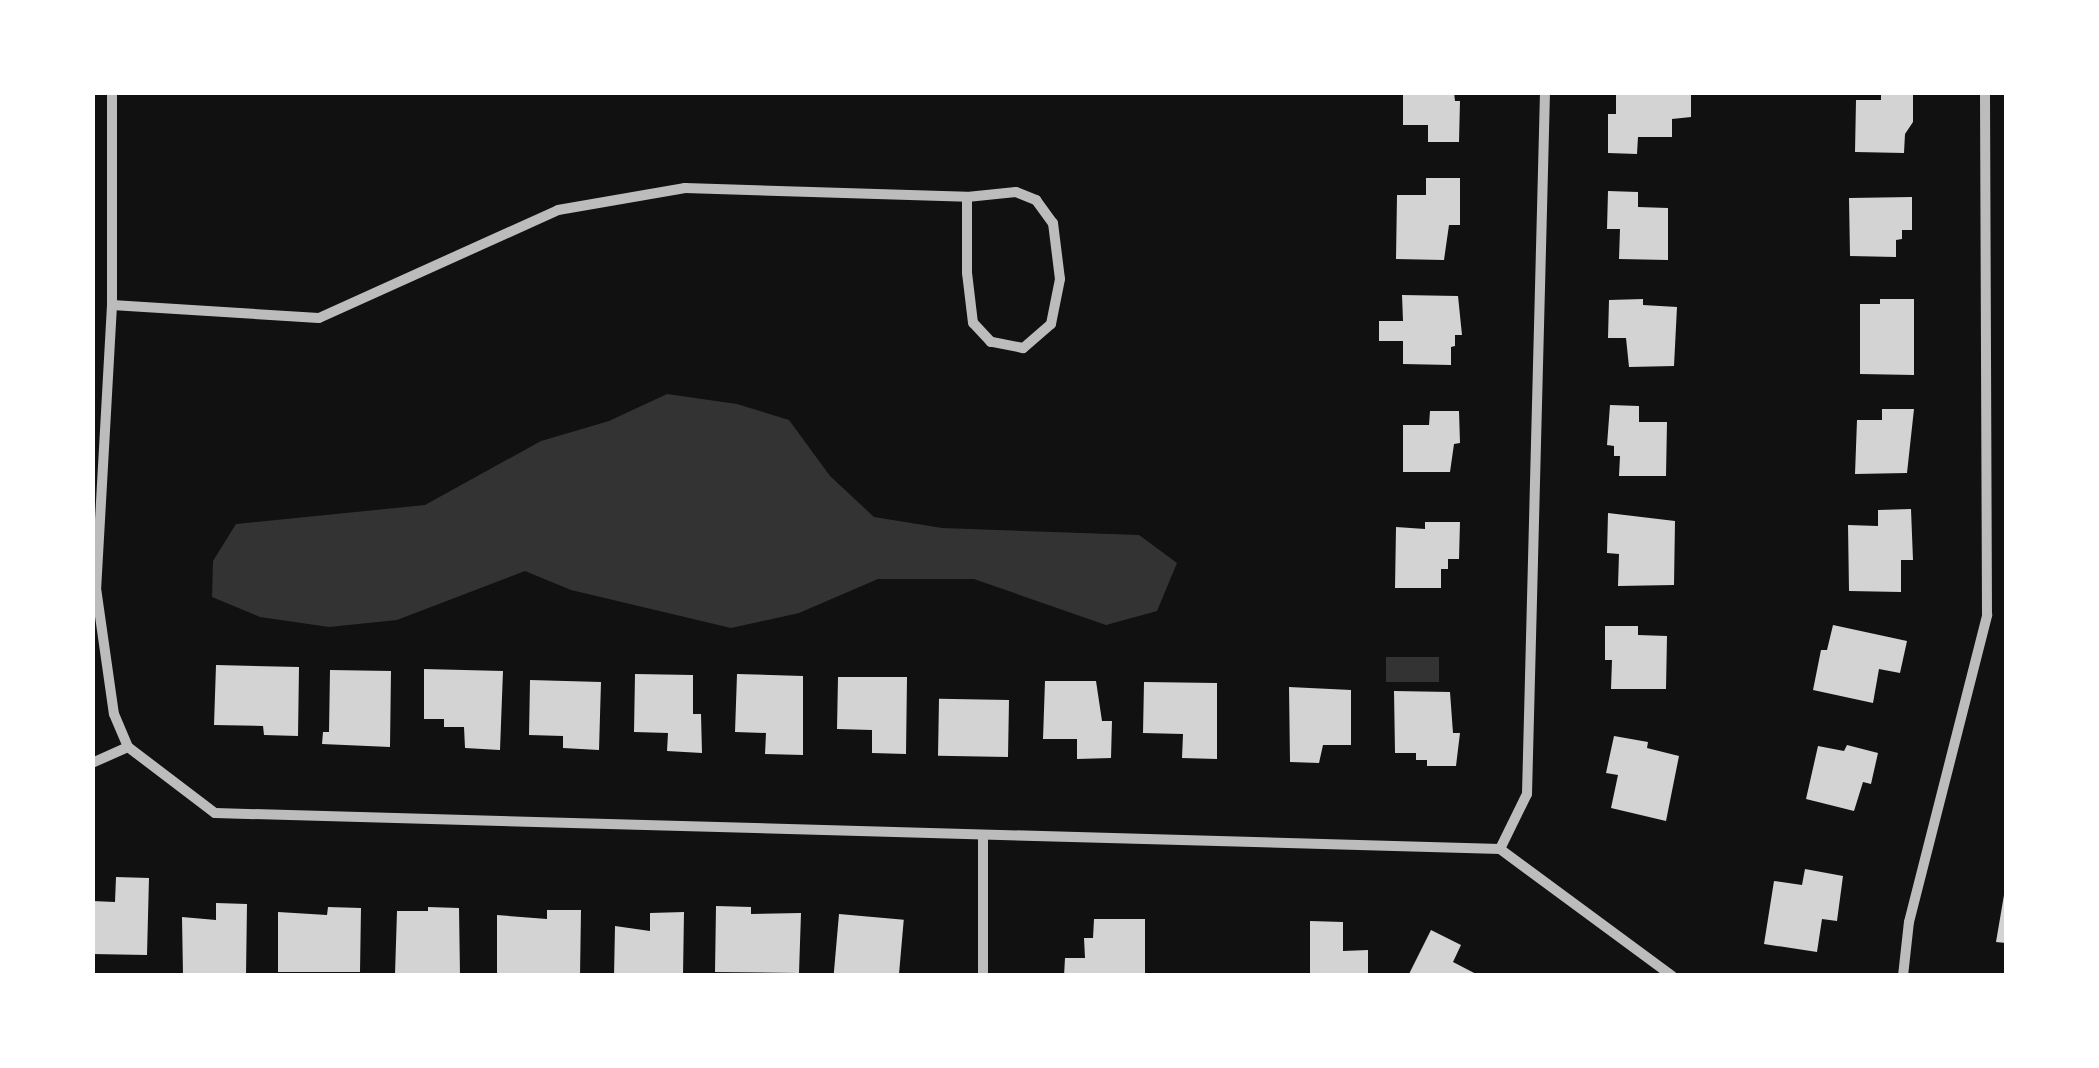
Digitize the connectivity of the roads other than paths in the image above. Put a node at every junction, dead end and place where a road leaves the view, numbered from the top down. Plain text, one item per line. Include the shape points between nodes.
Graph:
1 (112, 92) edge
2 (1545, 92) edge
3 (1985, 92) edge
4 (967, 196) junction
5 (112, 305) junction
6 (128, 748) junction
7 (92, 763) edge
8 (983, 838) junction
9 (1500, 849) junction
10 (982, 976) edge
11 (1672, 976) edge
12 (1904, 976) edge

1 - 5 street
2 - 9 street via 1527,794
3 - 12 street via 1987,615 1909,922
4 - 4 street via 972,323 991,342 1023,348 1055,312 1060,279 1053,223 1036,200 1016,192
4 - 5 street via 685,188 558,210 319,318
5 - 6 street via 96,588 114,714
6 - 7 street
6 - 8 street via 215,813
8 - 9 street
8 - 10 street
9 - 11 street

